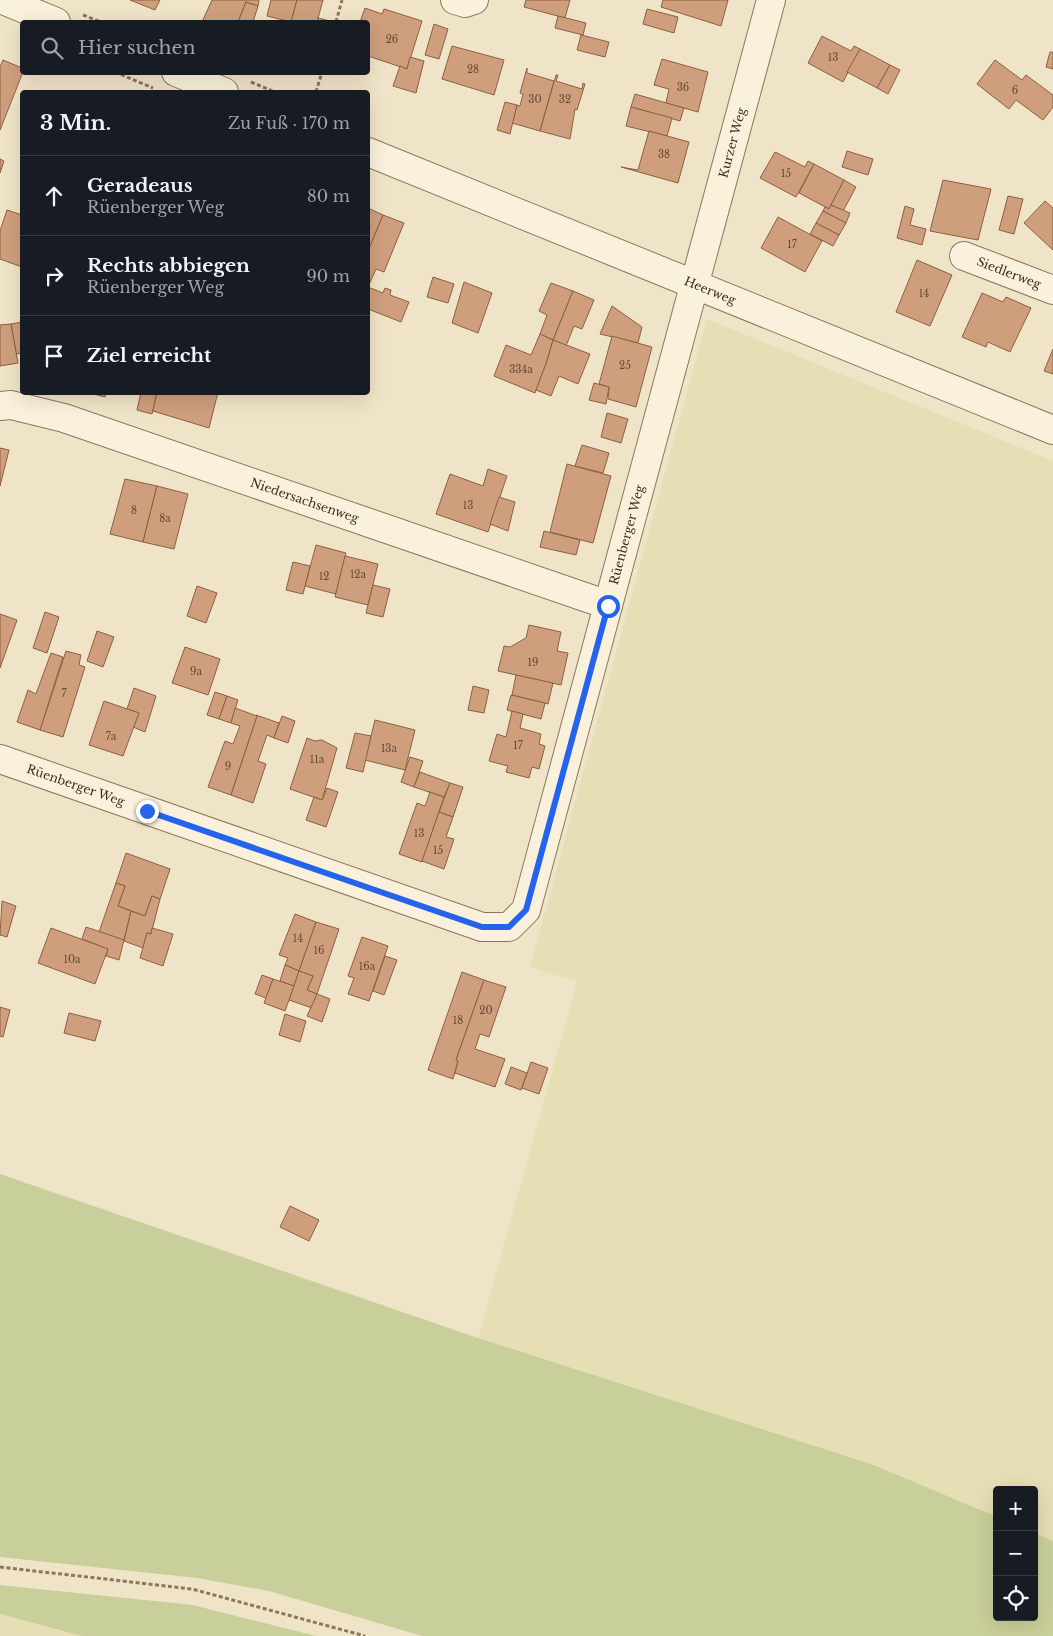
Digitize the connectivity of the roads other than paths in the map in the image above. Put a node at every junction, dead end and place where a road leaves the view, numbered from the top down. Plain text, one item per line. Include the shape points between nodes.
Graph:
1 (4, 0) edge
2 (455, 0) edge
3 (474, 0) edge
4 (771, 0) edge
5 (51, 20) edge
6 (166, 81) edge
7 (213, 90) edge
8 (370, 153) edge
9 (964, 256) dead end
10 (694, 285) junction
11 (1053, 290) edge
12 (0, 406) edge
13 (1053, 430) edge
14 (608, 606) junction
15 (0, 759) edge

1 - 5 street
2 - 3 street via 464,3
4 - 10 street, Kurzer Weg
6 - 7 street
8 - 10 street, Heerweg
9 - 11 street, Siedlerweg
10 - 13 street, Heerweg
10 - 14 street, Rüenberger Weg
12 - 14 street, Niedersachsenweg via 12,405 64,418
14 - 15 street, Rüenberger Weg via 526,910 509,927 482,927

